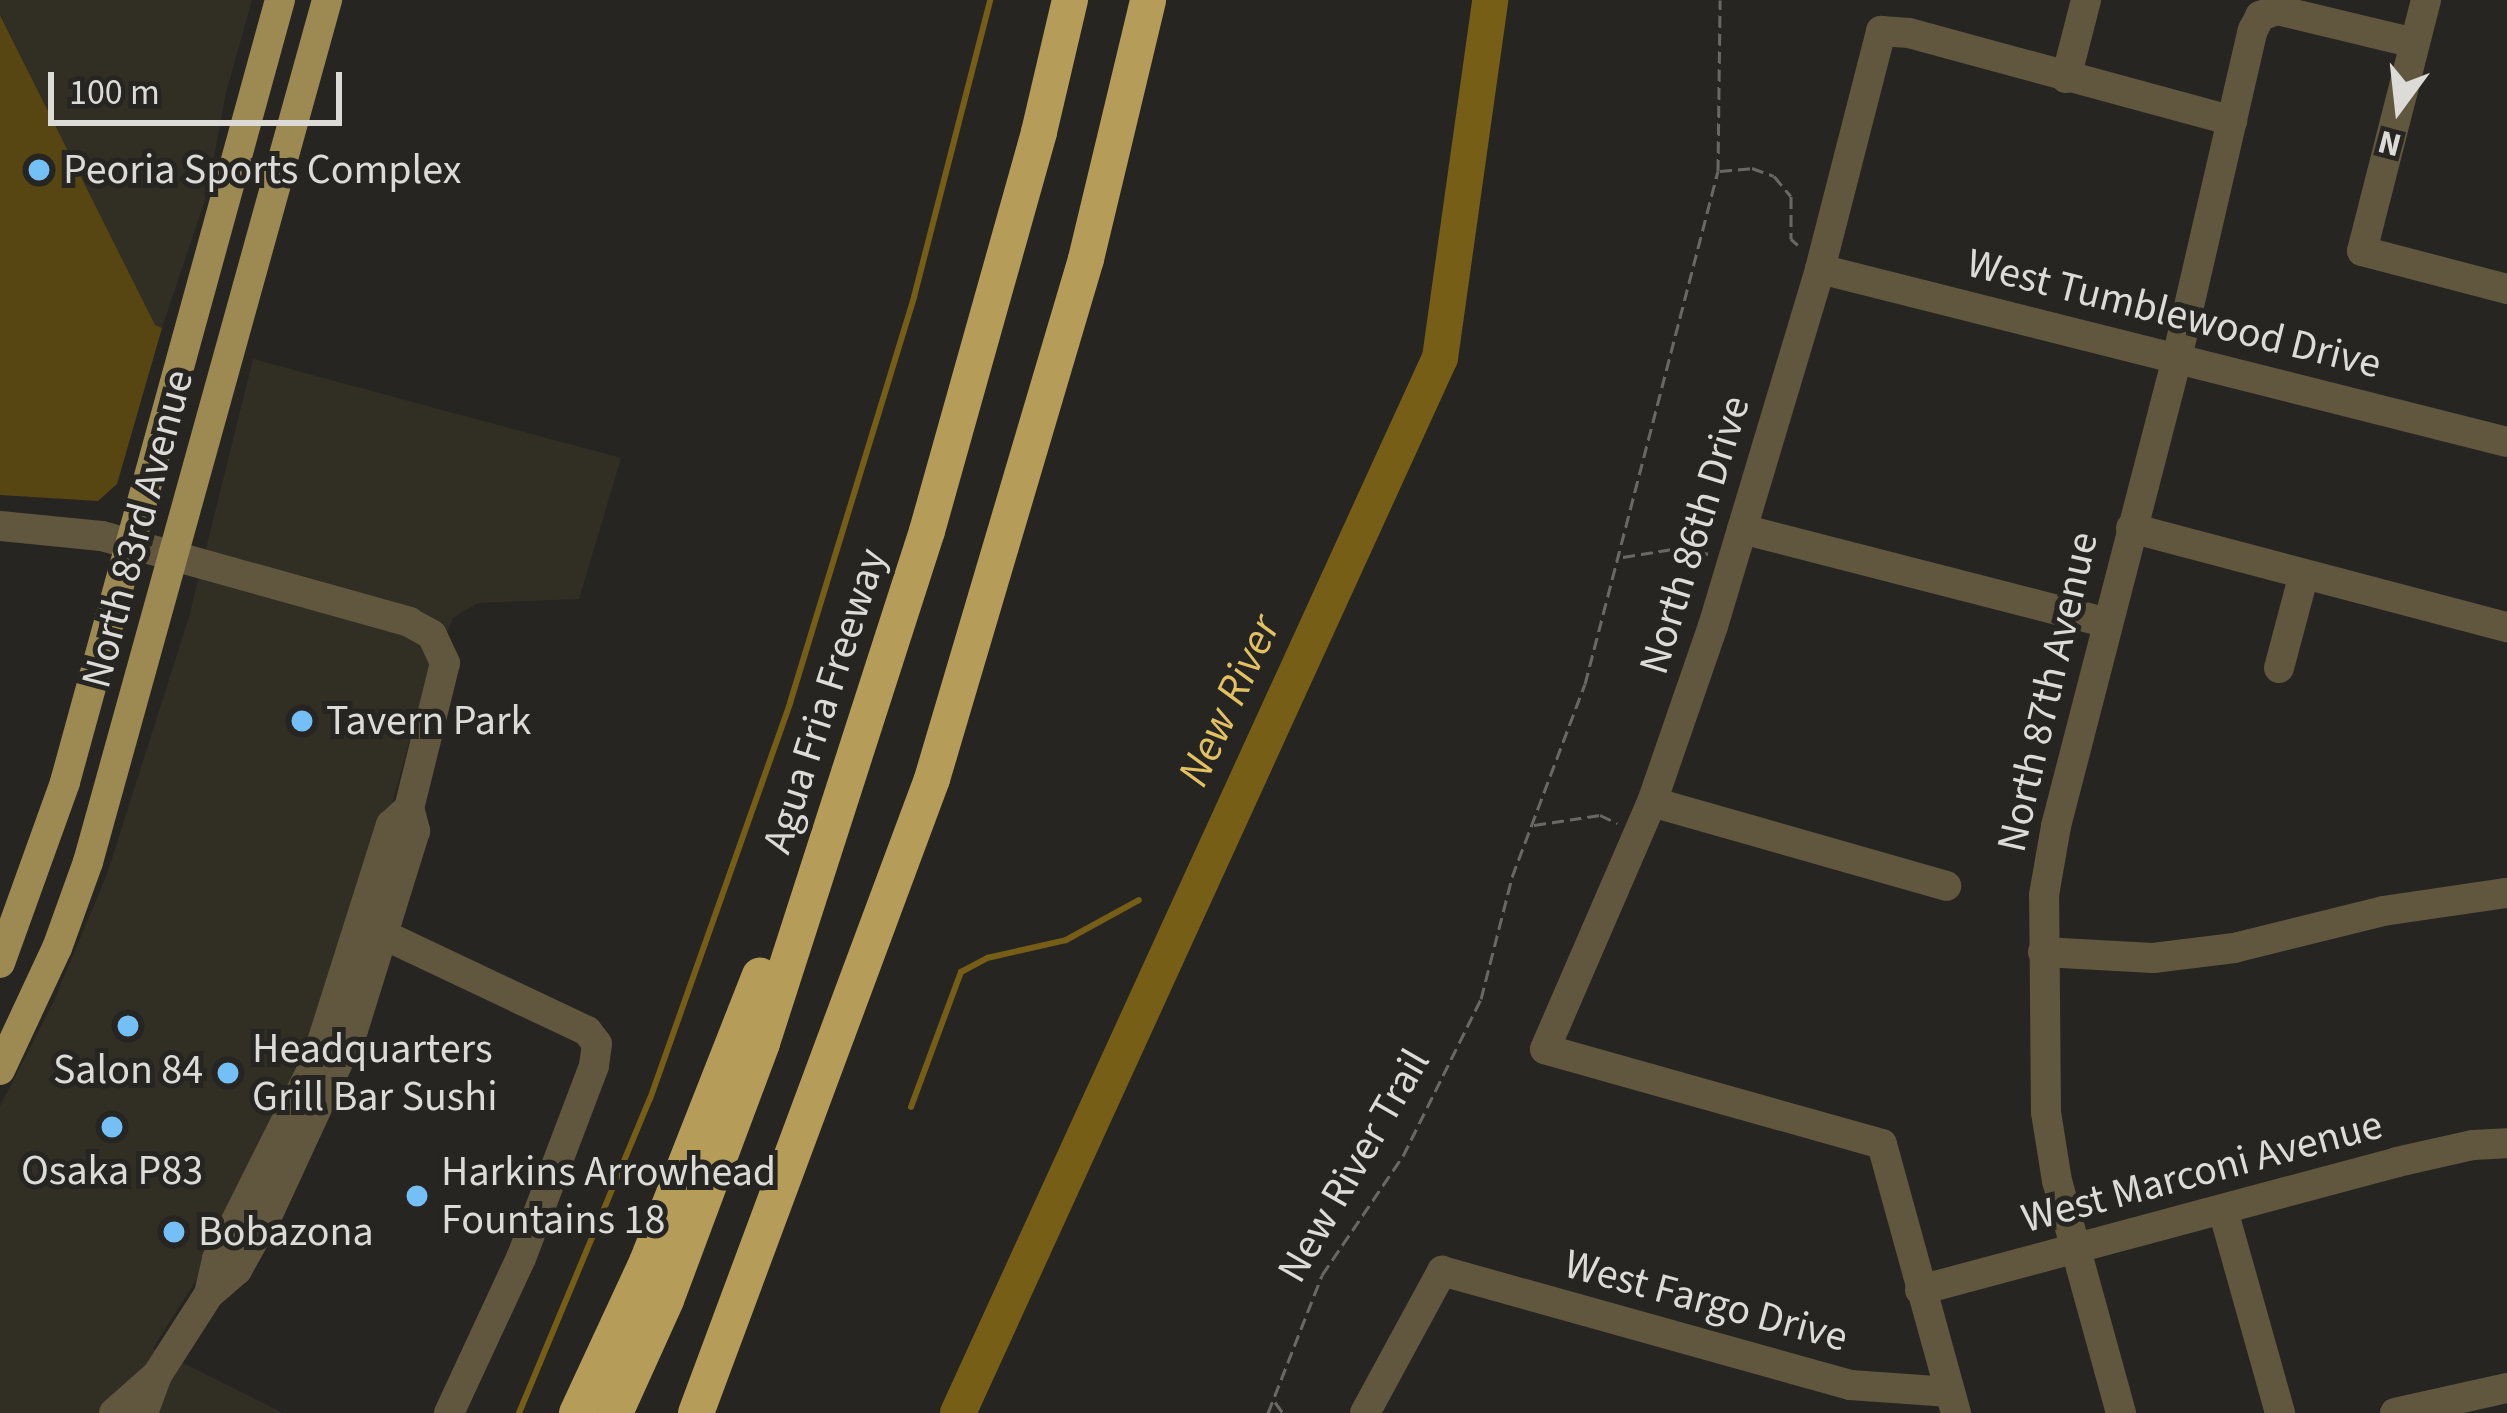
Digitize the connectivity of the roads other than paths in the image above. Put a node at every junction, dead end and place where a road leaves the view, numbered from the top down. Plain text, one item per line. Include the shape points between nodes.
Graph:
1 (280, 0) edge
2 (328, 0) edge
3 (1070, 0) edge
4 (1148, 0) edge
5 (2086, 0) edge
6 (2426, 0) edge
7 (2414, 43) junction
8 (2066, 78) junction
9 (2232, 121) junction
10 (1822, 260) junction
11 (2507, 289) edge
12 (2177, 358) junction
13 (2507, 442) edge
14 (0, 526) edge
15 (2131, 528) junction
16 (1742, 529) junction
17 (130, 544) junction
18 (174, 556) junction
19 (2304, 574) junction
20 (898, 619) junction
21 (2107, 623) junction
22 (2507, 627) edge
23 (2279, 668) dead end
24 (1652, 802) junction
25 (1946, 886) dead end
26 (2507, 893) edge
27 (375, 928) junction
28 (2043, 952) junction
29 (2, 959) edge
30 (0, 1070) edge
31 (2507, 1143) edge
32 (2223, 1210) junction
33 (2075, 1251) junction
34 (1920, 1290) junction
35 (157, 1375) junction
36 (2507, 1388) edge
37 (1953, 1403) edge
38 (114, 1413) edge
39 (143, 1413) edge
40 (449, 1413) edge
41 (578, 1413) edge
42 (615, 1413) edge
43 (696, 1413) edge
44 (1366, 1413) edge
45 (2120, 1413) edge
46 (2280, 1413) edge
47 (2395, 1413) edge

1 - 17 main road, North 83rd Avenue
2 - 18 main road, North 83rd Avenue
3 - 20 highway, Agua Fria Freeway via 964,413
4 - 43 highway via 1086,259 932,779
5 - 8 street
6 - 7 street
7 - 9 street, North 87th Avenue via 2277,10 2260,16
7 - 11 street via 2362,251
8 - 9 street
8 - 10 street, North 86th Drive via 1881,31
9 - 12 street, North 87th Avenue
10 - 12 street, West Tumblewood Drive
10 - 16 street, North 86th Drive
12 - 13 street, West Tumblewood Drive
12 - 15 street, North 87th Avenue
14 - 17 street via 52,527
15 - 19 street
15 - 21 street, North 87th Avenue
16 - 21 street
16 - 24 street, North 86th Drive
17 - 18 street
17 - 29 main road, North 83rd Avenue via 65,782
18 - 27 street via 409,622 439,643 442,688 409,808 415,831
18 - 30 main road, North 83rd Avenue via 88,862
19 - 22 street
19 - 23 street
20 - 41 highway via 647,1262
20 - 42 highway, Agua Fria Freeway via 762,1043
21 - 28 street, North 87th Avenue via 2056,826
24 - 25 street
24 - 34 street, North 86th Drive via 1545,1048 1882,1144
26 - 28 street via 2383,911 2234,948 2153,958
27 - 35 street via 352,1030 292,1169 237,1270 209,1294
27 - 40 street via 587,1031 597,1044 521,1258
28 - 33 street, North 87th Avenue via 2046,1112
31 - 32 street, West Marconi Avenue via 2397,1162
32 - 33 street, West Marconi Avenue
32 - 46 street
33 - 34 street, West Marconi Avenue
33 - 45 street, North 87th Avenue
34 - 37 street
35 - 38 street
35 - 39 street
36 - 47 street
37 - 44 street, West Fargo Drive via 1850,1385 1442,1271

